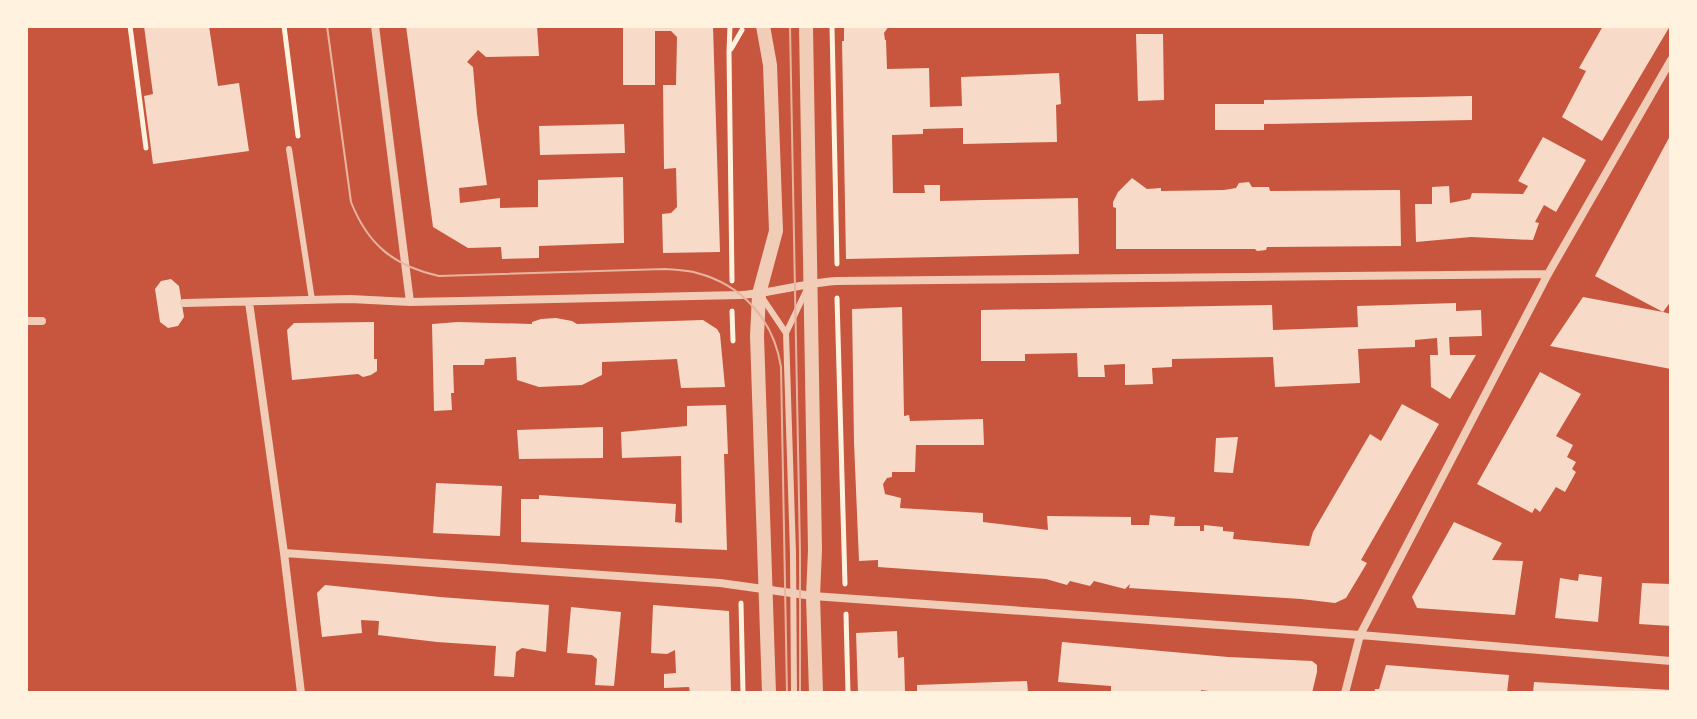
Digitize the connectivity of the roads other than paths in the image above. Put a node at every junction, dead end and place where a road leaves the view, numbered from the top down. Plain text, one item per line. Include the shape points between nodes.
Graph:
1 (375, 26) edge
2 (763, 26) edge
3 (806, 26) edge
4 (1671, 60) edge
5 (289, 149) road end
6 (1548, 274) junction
7 (810, 282) junction
8 (759, 294) junction
9 (312, 300) junction
10 (249, 302) junction
11 (410, 302) junction
12 (184, 303) dead end
13 (26, 321) edge
14 (42, 321) dead end
15 (786, 333) junction
16 (284, 553) junction
17 (765, 589) junction
18 (793, 593) junction
19 (813, 596) junction
20 (1360, 635) junction
21 (1671, 661) edge
22 (301, 693) edge
23 (769, 693) edge
24 (794, 693) edge
25 (816, 693) edge
26 (1345, 693) edge

1 - 11 street
2 - 8 street via 770,65 776,231
3 - 7 street
4 - 6 street
5 - 9 lane
6 - 7 street
6 - 20 street
7 - 8 street
7 - 15 lane
7 - 19 street
8 - 11 street
8 - 15 lane
8 - 17 street
9 - 10 street
9 - 11 street
10 - 12 street
10 - 16 street
13 - 14 street
15 - 18 lane
16 - 17 street
16 - 22 street
17 - 18 street
17 - 23 street
18 - 19 street
18 - 24 lane
19 - 20 street
19 - 25 street
20 - 21 street
20 - 26 street

